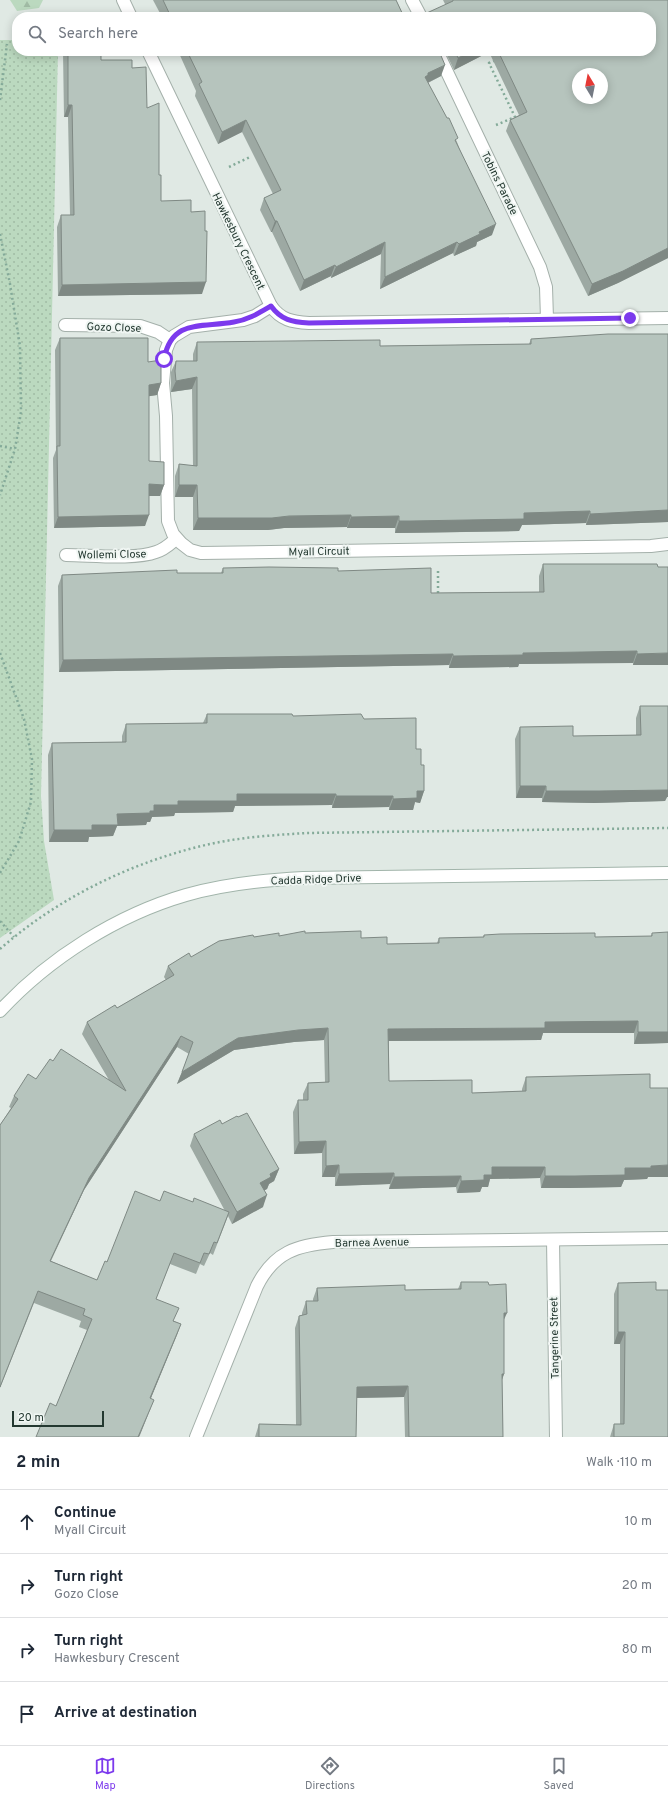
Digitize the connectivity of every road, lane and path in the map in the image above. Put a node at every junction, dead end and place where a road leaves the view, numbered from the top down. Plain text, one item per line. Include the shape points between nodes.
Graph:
1 (123, 0) edge
2 (412, 0) edge
3 (129, 12) edge
4 (418, 12) edge
5 (7, 44) dead end
6 (150, 56) edge
7 (439, 56) edge
8 (502, 57) edge
9 (0, 100) edge
10 (497, 132) dead end
11 (0, 234) edge
12 (271, 306) junction
13 (668, 318) edge
14 (547, 319) junction
15 (65, 325) dead end
16 (168, 345) junction
17 (0, 446) edge
18 (15, 449) junction
19 (0, 496) edge
20 (176, 538) junction
21 (668, 544) edge
22 (66, 555) dead end
23 (438, 564) dead end
24 (438, 595) edge
25 (0, 653) edge
26 (668, 828) edge
27 (0, 873) edge
28 (668, 873) edge
29 (0, 921) edge
30 (14, 937) junction
31 (0, 949) edge
32 (0, 1011) edge
33 (668, 1238) edge
34 (553, 1240) junction
35 (196, 1437) edge
36 (556, 1437) edge

1 - 3 street
2 - 4 street
5 - 9 path
6 - 12 street, Hawkesbury Crescent
7 - 14 street, Tobins Parade via 540,267 546,287
8 - 10 path via 490,63 515,117 494,126
11 - 18 path via 20,346 21,412
12 - 14 street, Hawkesbury Crescent via 286,320 309,323
12 - 16 street via 243,320 189,327 178,333
13 - 14 street, Hawkesbury Crescent
15 - 16 street, Gozo Close via 140,326 158,332
16 - 20 street, Myall Circuit via 163,383 168,521
17 - 18 path
18 - 19 path
20 - 21 street, Myall Circuit via 190,550 201,553
20 - 22 street, Wollemi Close via 165,548 140,556
23 - 24 path
25 - 27 path via 24,719 32,759 31,802 19,841
26 - 30 path via 307,833 252,837 211,844 133,867 58,906
28 - 32 street, Cadda Ridge Drive via 302,878 222,886 168,902 104,930 39,974
29 - 30 path
30 - 31 path
33 - 34 street, Barnea Avenue
34 - 35 street, Barnea Avenue via 333,1242 306,1245 288,1251 268,1268 257,1286
34 - 36 street, Tangerine Street

